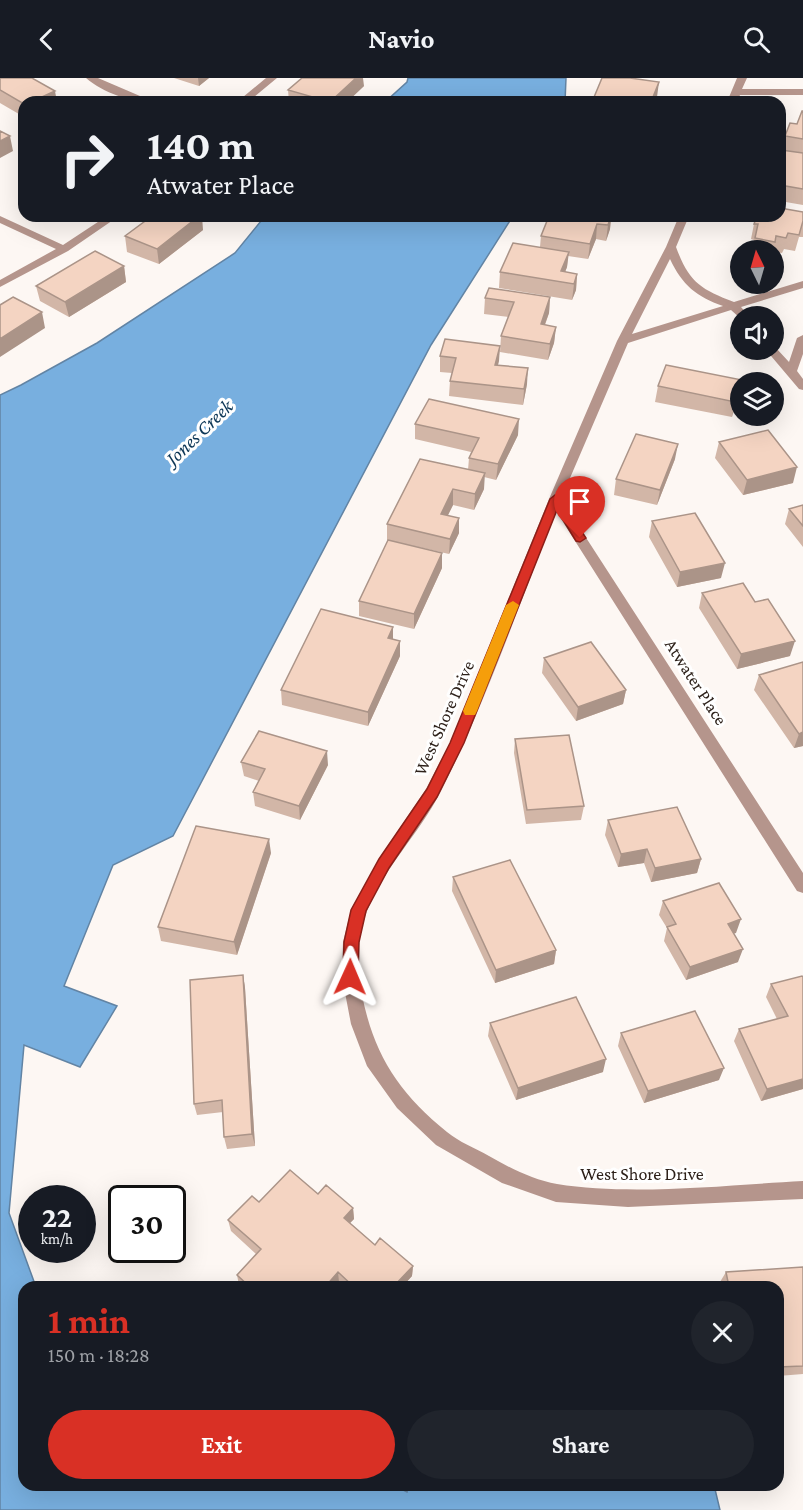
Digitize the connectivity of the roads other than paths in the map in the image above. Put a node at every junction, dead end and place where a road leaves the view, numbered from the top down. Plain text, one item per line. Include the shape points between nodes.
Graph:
1 (91, 78) edge
2 (272, 78) edge
3 (742, 78) edge
4 (736, 92) junction
5 (803, 92) edge
6 (130, 96) edge
7 (250, 96) edge
8 (734, 96) edge
9 (0, 219) edge
10 (105, 222) edge
11 (681, 222) edge
12 (671, 247) junction
13 (64, 249) junction
14 (0, 284) edge
15 (803, 284) edge
16 (735, 305) junction
17 (803, 338) edge
18 (623, 341) junction
19 (781, 360) edge
20 (791, 371) junction
21 (803, 386) edge
22 (555, 499) junction
23 (803, 886) edge
24 (803, 1190) edge

1 - 6 street
2 - 7 street
3 - 4 street
4 - 5 street
4 - 8 street
9 - 13 street
10 - 13 street
11 - 12 street, West Shore Drive
12 - 16 street via 676,263 694,288
12 - 18 street, West Shore Drive
13 - 14 street
15 - 16 street
16 - 18 street
17 - 20 street
18 - 22 street, West Shore Drive
19 - 20 street
20 - 21 street
22 - 23 street, Atwater Place
22 - 24 street, West Shore Drive via 457,743 432,793 384,864 359,910 351,942 350,977 359,1024 376,1066 403,1102 442,1139 508,1178 556,1193 628,1198

